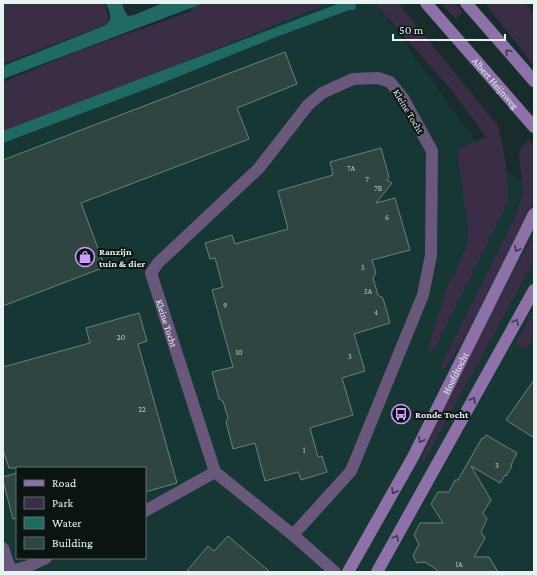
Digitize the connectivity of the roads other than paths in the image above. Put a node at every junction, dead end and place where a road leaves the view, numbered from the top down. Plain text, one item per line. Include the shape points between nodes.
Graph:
1 (426, 3) edge
2 (466, 3) edge
3 (534, 81) edge
4 (534, 127) edge
5 (534, 214) edge
6 (534, 290) edge
7 (215, 472) junction
8 (146, 510) edge
9 (293, 535) junction
10 (3, 548) edge
11 (44, 559) edge
12 (10, 572) edge
13 (336, 572) edge
14 (348, 572) edge
15 (376, 572) edge

1 - 4 main road, Albert Heijnweg
3 -> 2 main road
5 -> 14 main road, Hoofdtocht via 413,457
15 -> 6 main road
7 - 8 street
7 - 9 street
7 - 9 street, Kleine Tocht via 151,273 158,263 259,168 308,105 322,93 353,79 378,78 390,82 403,98 432,151 431,255 423,295 351,471
9 - 13 street
10 - 12 street
11 - 12 street

